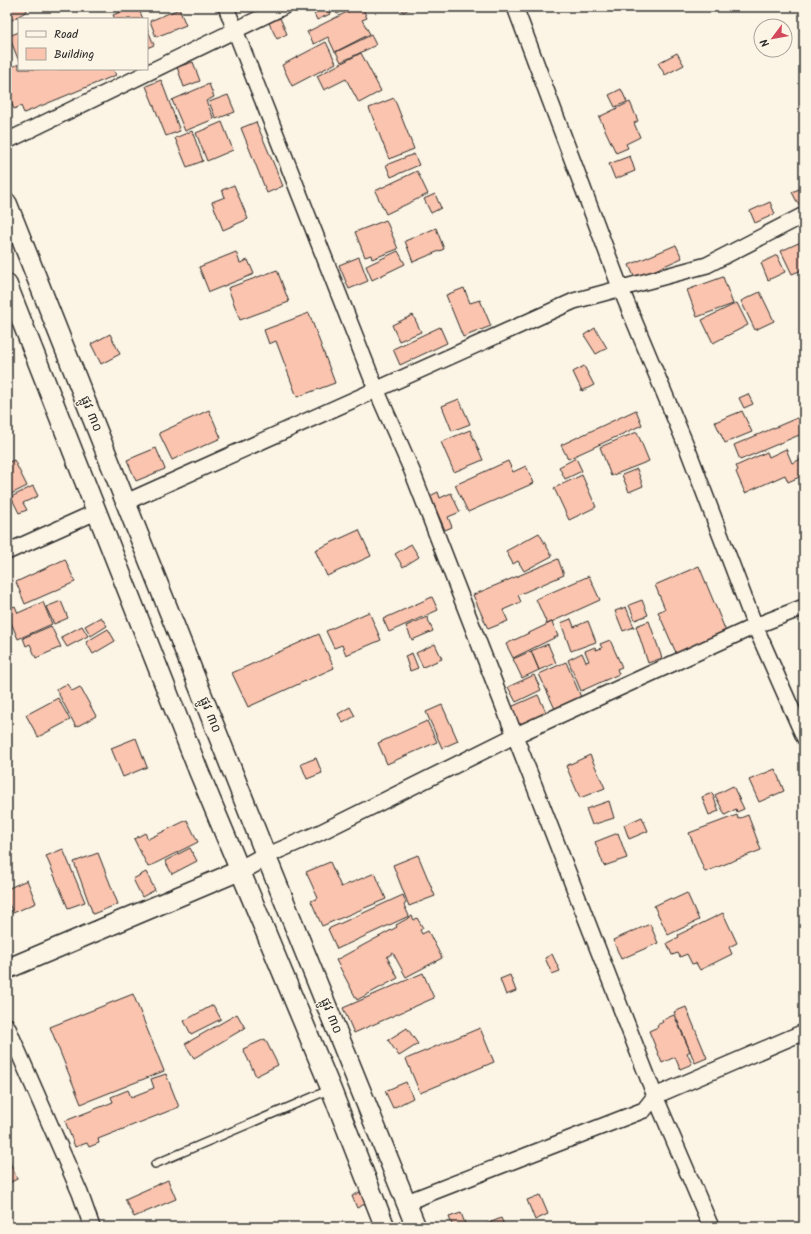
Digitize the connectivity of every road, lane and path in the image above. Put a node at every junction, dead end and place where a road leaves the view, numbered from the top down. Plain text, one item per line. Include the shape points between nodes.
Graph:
1 (226, 7) edge
2 (283, 7) edge
3 (514, 7) edge
4 (236, 30) junction
5 (7, 141) edge
6 (7, 203) edge
7 (804, 215) edge
8 (7, 284) edge
9 (620, 287) junction
10 (376, 389) junction
11 (126, 502) junction
12 (96, 512) junction
13 (7, 552) edge
14 (804, 607) edge
15 (755, 626) junction
16 (514, 736) junction
17 (804, 737) edge
18 (266, 856) junction
19 (241, 870) junction
20 (7, 969) edge
21 (7, 1026) edge
22 (804, 1032) edge
23 (331, 1089) junction
24 (656, 1096) junction
25 (155, 1164) dead end
26 (407, 1202) junction
27 (382, 1226) edge
28 (92, 1227) edge
29 (416, 1227) edge
30 (711, 1227) edge

1 - 4 street
2 - 4 street
3 - 9 street
4 - 5 street
4 - 10 street
6 - 11 street, ផ្លូវ ៣០
7 - 9 street via 707,265
8 - 12 street
9 - 10 street via 574,301
9 - 15 street via 688,450
10 - 11 street
10 - 16 street via 412,471
11 - 18 street, ផ្លូវ ៣០
12 - 13 street
12 - 19 street via 199,772
14 - 15 street
15 - 16 street
15 - 17 street
16 - 18 street
16 - 24 street
18 - 19 street
18 - 26 street, ផ្លូវ ៣០
19 - 20 street
19 - 23 street
21 - 28 street via 80,1193
22 - 24 street
23 - 25 lane
23 - 27 street
24 - 26 street via 644,1110
24 - 30 street
26 - 29 street, ផ្លូវ ៣០

